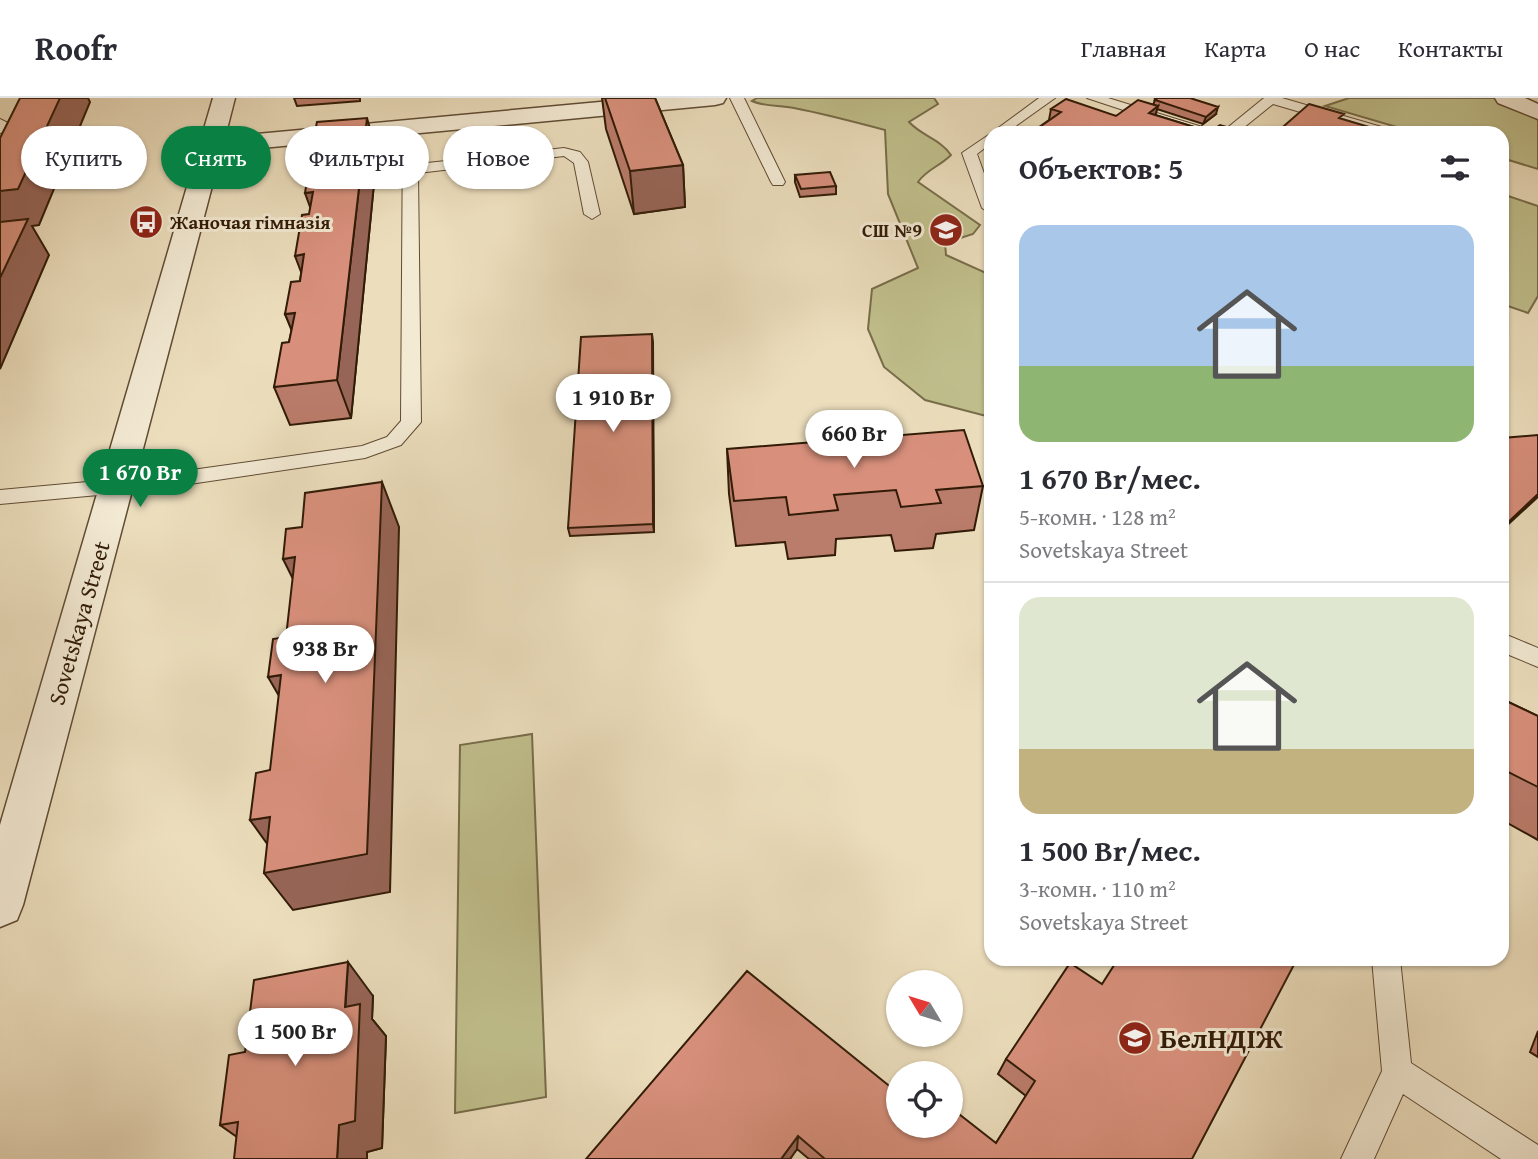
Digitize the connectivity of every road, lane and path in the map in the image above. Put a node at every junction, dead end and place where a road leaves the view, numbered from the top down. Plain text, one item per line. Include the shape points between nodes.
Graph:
1 (224, 98) edge
2 (715, 98) edge
3 (737, 98) edge
4 (1048, 98) edge
5 (1094, 98) edge
6 (1506, 98) edge
7 (1269, 99) edge
8 (1538, 112) edge
9 (0, 123) edge
10 (216, 126) edge
11 (410, 126) edge
12 (1007, 126) edge
13 (1184, 126) edge
14 (1236, 126) edge
15 (1363, 126) edge
16 (0, 129) edge
17 (984, 142) edge
18 (429, 167) edge
19 (778, 182) dead end
20 (198, 189) edge
21 (411, 189) edge
22 (984, 192) edge
23 (592, 214) dead end
24 (118, 485) junction
25 (0, 497) edge
26 (1509, 645) edge
27 (1538, 658) edge
28 (0, 905) edge
29 (1387, 966) edge
30 (1397, 1072) junction
31 (1357, 1159) edge
32 (1530, 1159) edge

1 - 10 street, Sovetskaya Street
2 - 11 street
3 - 19 lane
4 - 12 lane
5 - 13 lane
6 - 8 street
7 - 14 lane
7 - 15 lane
9 - 16 lane
17 - 22 lane via 969,153
18 - 23 lane via 564,152 575,155 581,162
20 - 24 street, Sovetskaya Street
21 - 24 lane via 411,422 394,441 365,452
24 - 25 lane
24 - 28 street, Sovetskaya Street
26 - 27 lane
29 - 30 lane
30 - 31 lane
30 - 32 lane

